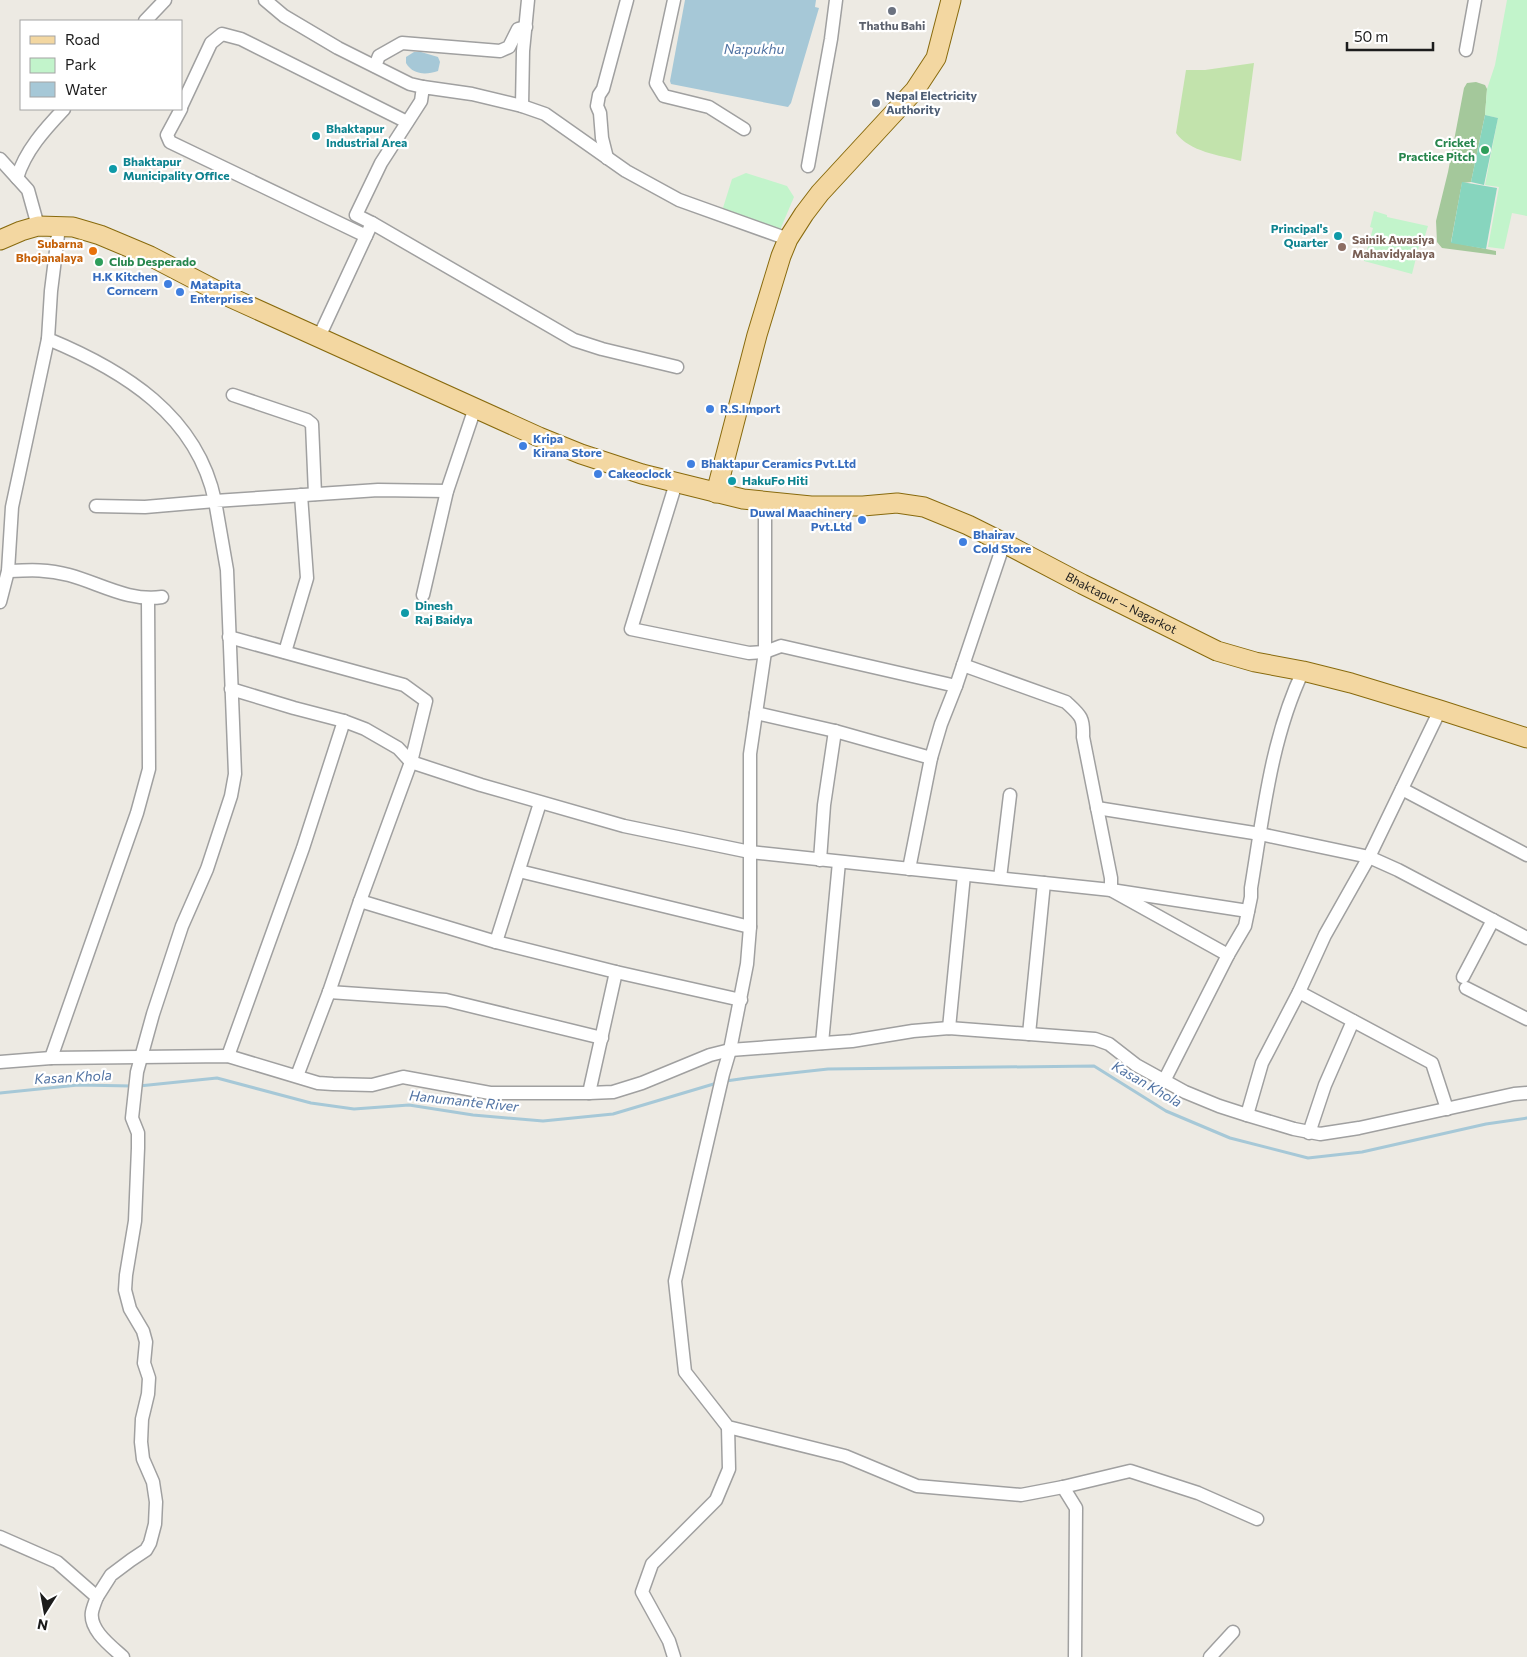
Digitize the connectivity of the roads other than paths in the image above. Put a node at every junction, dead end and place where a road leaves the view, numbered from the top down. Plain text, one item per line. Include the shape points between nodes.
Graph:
1 (166, 0) edge
2 (265, 0) edge
3 (528, 0) edge
4 (627, 0) edge
5 (674, 0) edge
6 (836, 0) edge
7 (951, 0) edge
8 (1475, 0) edge
9 (146, 20) edge
10 (526, 27) junction
11 (1466, 50) dead end
12 (374, 66) junction
13 (423, 87) junction
14 (182, 106) edge
15 (522, 106) junction
16 (63, 110) edge
17 (180, 110) edge
18 (407, 122) junction
19 (744, 129) dead end
20 (607, 158) junction
21 (0, 159) edge
22 (808, 166) dead end
23 (18, 178) junction
24 (372, 223) junction
25 (38, 226) junction
26 (59, 227) junction
27 (366, 236) junction
28 (788, 239) junction
29 (0, 240) edge
30 (318, 337) junction
31 (48, 339) junction
32 (677, 367) dead end
33 (233, 394) dead end
34 (475, 408) junction
35 (676, 483) junction
36 (447, 491) junction
37 (716, 493) junction
38 (315, 494) junction
39 (301, 495) junction
40 (215, 501) junction
41 (765, 501) junction
42 (96, 506) dead end
43 (6, 507) edge
44 (1004, 543) junction
45 (8, 571) junction
46 (423, 595) dead end
47 (162, 597) dead end
48 (148, 599) junction
49 (0, 602) edge
50 (229, 637) junction
51 (284, 652) junction
52 (765, 652) junction
53 (963, 665) junction
54 (1303, 671) junction
55 (956, 686) junction
56 (231, 689) junction
57 (1440, 710) junction
58 (756, 713) junction
59 (344, 720) junction
60 (835, 731) junction
61 (1527, 738) edge
62 (931, 758) junction
63 (411, 762) junction
64 (1402, 789) junction
65 (1010, 794) dead end
66 (540, 803) junction
67 (1097, 808) junction
68 (1260, 834) junction
69 (750, 852) junction
70 (1527, 855) edge
71 (1368, 857) junction
72 (820, 860) junction
73 (839, 862) junction
74 (909, 869) junction
75 (519, 871) junction
76 (964, 875) junction
77 (1000, 878) junction
78 (1044, 883) junction
79 (1110, 890) junction
80 (360, 901) junction
81 (1248, 910) junction
82 (1493, 920) junction
83 (750, 927) junction
84 (1527, 938) edge
85 (496, 942) junction
86 (1228, 955) junction
87 (616, 972) junction
88 (329, 992) junction
89 (1299, 992) junction
90 (741, 1000) junction
91 (1527, 1020) edge
92 (1353, 1021) junction
93 (950, 1028) junction
94 (1029, 1034) junction
95 (602, 1038) junction
96 (822, 1044) junction
97 (730, 1050) junction
98 (228, 1056) junction
99 (51, 1058) junction
100 (141, 1058) junction
101 (0, 1062) edge
102 (297, 1076) junction
103 (1164, 1081) junction
104 (1527, 1093) edge
105 (589, 1094) junction
106 (1447, 1109) junction
107 (1247, 1115) junction
108 (1309, 1132) junction
109 (728, 1428) junction
110 (1063, 1487) junction
111 (1257, 1519) dead end
112 (0, 1537) edge
113 (97, 1597) junction
114 (1234, 1632) dead end
115 (122, 1657) edge
116 (674, 1657) edge
117 (1075, 1657) edge
118 (1210, 1657) edge

1 - 9 street
2 - 12 street via 284,16
3 - 10 street
4 - 20 street via 597,106
5 - 19 street via 656,83 664,96 709,107
6 - 22 street
7 - 28 main road via 936,58 928,72 820,193
8 - 11 street
10 - 12 street via 518,29 509,47 500,51 402,43 379,56
10 - 15 street
12 - 13 street
13 - 15 street via 454,90
13 - 18 street via 421,101
14 - 18 street via 211,43 222,34 241,39
15 - 20 street via 555,120
16 - 23 street via 24,160
17 - 27 street via 167,135 170,142
18 - 24 street via 381,163 356,215
20 - 28 street via 679,200
21 - 23 street
23 - 25 street via 28,190
24 - 27 street
24 - 32 street via 574,340
25 - 26 main road, Bhaktapur — Nagarkot
25 - 29 main road
26 - 30 main road, Bhaktapur — Nagarkot via 120,242
26 - 31 street
27 - 30 street
28 - 37 main road via 757,335
30 - 34 main road, Bhaktapur — Nagarkot
31 - 40 street via 118,374 164,409 196,448 211,480
31 - 43 street
33 - 38 street via 312,424
34 - 35 main road, Bhaktapur — Nagarkot via 581,454
34 - 36 street
35 - 37 main road, Bhaktapur — Nagarkot
35 - 52 street via 632,629 750,653
36 - 38 street via 378,490
36 - 46 street
37 - 41 main road, Bhaktapur — Nagarkot
38 - 39 street
39 - 40 street
39 - 51 street via 307,578
40 - 42 street via 144,507
40 - 50 street via 227,570
41 - 44 main road, Bhaktapur — Nagarkot via 811,506 914,504
41 - 52 street
43 - 45 street
44 - 53 street
44 - 54 main road, Bhaktapur — Nagarkot via 1217,651
45 - 48 street via 47,570
45 - 49 street
47 - 48 street
48 - 99 street via 149,769 134,822
50 - 51 street
50 - 56 street
51 - 63 street via 404,685 426,701
52 - 55 street via 781,646
52 - 58 street
53 - 55 street
53 - 67 street via 1066,702 1080,714 1084,722 1083,737
54 - 57 main road, Bhaktapur — Nagarkot
54 - 68 street via 1276,748
55 - 62 street
56 - 59 street
56 - 100 street via 235,774 231,796 207,869 182,926
57 - 61 main road, Bhaktapur — Nagarkot
57 - 64 street
58 - 60 street
58 - 69 street via 750,754
59 - 63 street via 398,748
59 - 98 street via 303,848
60 - 62 street
60 - 72 street
62 - 74 street
63 - 66 street
63 - 80 street
64 - 70 street
64 - 71 street
65 - 77 street
66 - 69 street via 624,826
66 - 75 street
67 - 68 street
67 - 79 street via 1111,878
68 - 71 street
68 - 81 street
69 - 72 street
69 - 83 street
71 - 82 street
71 - 89 street
72 - 73 street
73 - 74 street
73 - 96 street
74 - 76 street
75 - 83 street
75 - 85 street
76 - 77 street
76 - 93 street
77 - 78 street
78 - 79 street
78 - 94 street
79 - 81 street
79 - 86 street
80 - 85 street
80 - 88 street
81 - 86 street via 1245,926
82 - 84 street
82 - 91 street via 1465,983
83 - 90 street
85 - 87 street
86 - 103 street
87 - 90 street
87 - 95 street
88 - 95 street via 446,1000
88 - 102 street
89 - 92 street
89 - 107 street via 1262,1063
90 - 97 street
92 - 106 street via 1432,1063
92 - 108 street
93 - 94 street
93 - 96 street
94 - 103 street via 1095,1039 1109,1044
95 - 105 street
96 - 97 street
97 - 105 street via 642,1083 613,1092
97 - 109 street via 676,1281 685,1372
98 - 100 street
98 - 102 street
99 - 100 street
99 - 101 street
100 - 113 street via 132,1118 138,1133 135,1222 125,1290 146,1342 144,1363 150,1378 141,1442 143,1459 153,1482 155,1524 146,1550 112,1575
102 - 105 street via 333,1084 372,1085 403,1077 490,1093
103 - 107 street via 1210,1103
104 - 106 street
106 - 108 street via 1320,1134
107 - 108 street
109 - 110 street via 845,1456 917,1486 1021,1494
109 - 116 street via 729,1469 716,1500 652,1564 642,1592 669,1641
110 - 111 street via 1130,1470 1198,1493
110 - 117 street via 1076,1508
112 - 113 street via 57,1562
113 - 115 street via 92,1612 94,1625
114 - 118 street

